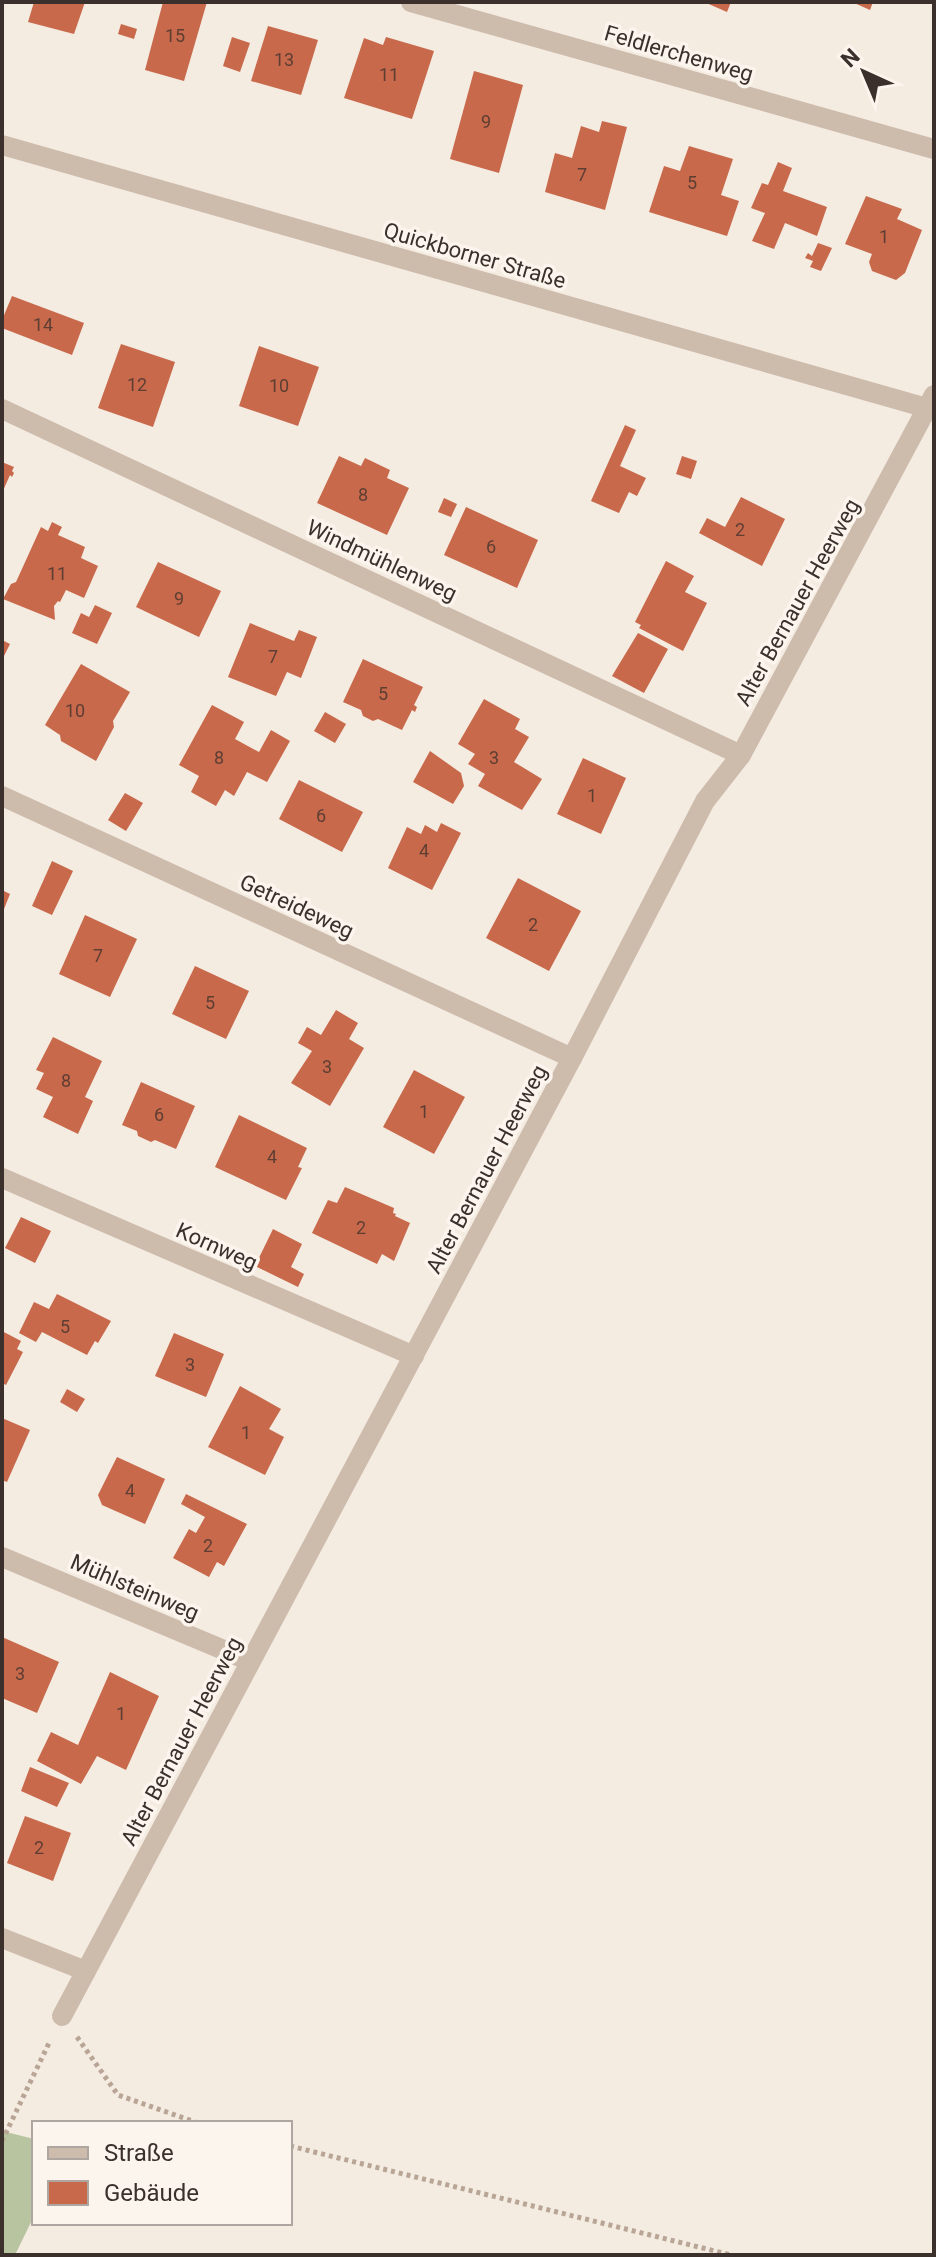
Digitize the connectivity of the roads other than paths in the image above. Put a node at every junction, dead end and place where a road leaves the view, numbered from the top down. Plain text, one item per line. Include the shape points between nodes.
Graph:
1 (411, 2) edge
2 (2, 145) edge
3 (934, 149) edge
4 (932, 404) edge
5 (2, 409) edge
6 (741, 755) junction
7 (2, 796) edge
8 (572, 1058) junction
9 (2, 1178) edge
10 (414, 1356) junction
11 (2, 1557) edge
12 (250, 1661) junction
13 (2, 1938) edge
14 (86, 1971) junction
15 (62, 2016) road end

1 - 3 street, Feldlerchenweg
2 - 4 street, Quickborner Straße
4 - 6 street, Alter Bernauer Heerweg
5 - 6 street, Windmühlenweg
6 - 8 street, Alter Bernauer Heerweg via 705,801
7 - 8 street, Getreideweg
8 - 10 street, Alter Bernauer Heerweg
9 - 10 street, Kornweg
10 - 12 street, Alter Bernauer Heerweg
11 - 12 street, Mühlsteinweg
12 - 14 street, Alter Bernauer Heerweg
13 - 14 street
14 - 15 street, Alter Bernauer Heerweg

